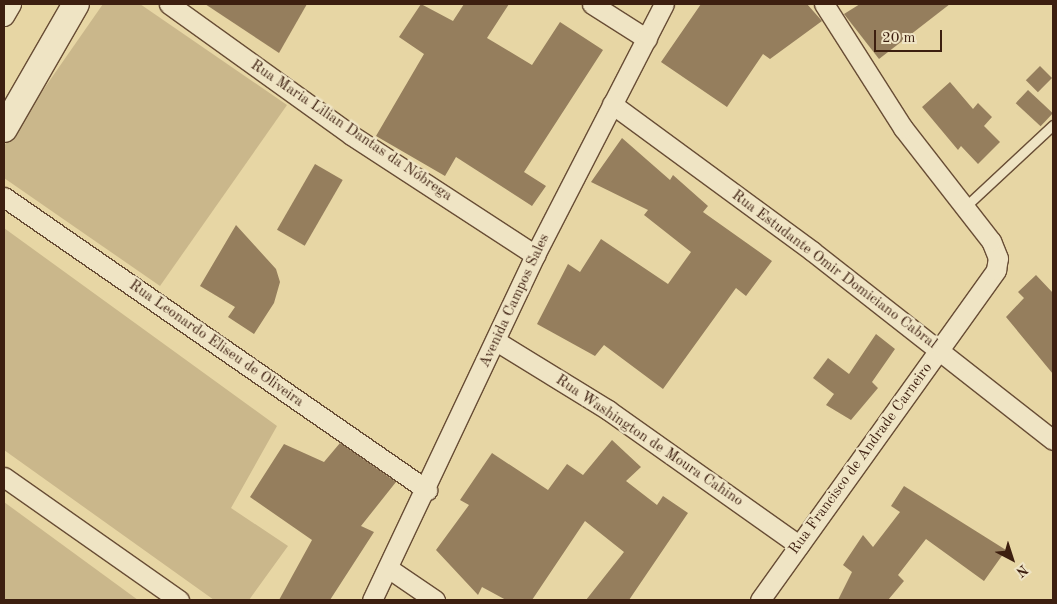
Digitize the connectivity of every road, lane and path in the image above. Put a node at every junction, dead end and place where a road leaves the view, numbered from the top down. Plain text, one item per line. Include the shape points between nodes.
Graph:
1 (11, 4) edge
2 (76, 4) edge
3 (169, 4) edge
4 (592, 4) edge
5 (664, 4) edge
6 (824, 4) edge
7 (4, 16) edge
8 (647, 39) junction
9 (612, 104) junction
10 (1053, 125) edge
11 (4, 129) edge
12 (4, 197) edge
13 (965, 207) junction
14 (535, 255) junction
15 (496, 341) junction
16 (939, 350) junction
17 (1053, 440) edge
18 (4, 477) edge
19 (427, 490) junction
20 (799, 544) junction
21 (388, 568) junction
22 (179, 600) edge
23 (372, 600) edge
24 (435, 600) edge
25 (760, 600) edge

1 - 7 street
2 - 11 street
3 - 14 street, Rua Maria Lilian Dantas da Nóbrega via 351,135
4 - 8 street
5 - 8 street, Avenida Campos Sales
6 - 13 street via 903,128
8 - 9 street, Avenida Campos Sales
9 - 14 street, Avenida Campos Sales
9 - 16 street, Rua Estudante Omir Domiciano Cabral
10 - 13 lane
12 - 19 street, Rua Leonardo Eliseu de Oliveira
13 - 16 street, Rua Francisco de Andrade Carneiro via 991,241 998,258 996,270
14 - 15 street, Avenida Campos Sales
15 - 19 street, Avenida Campos Sales
15 - 20 street, Rua Washington de Moura Cahino via 608,410
16 - 17 street, Rua Estudante Omir Domiciano Cabral
16 - 20 street, Rua Francisco de Andrade Carneiro
18 - 22 street
19 - 21 street, Avenida Campos Sales
20 - 25 street, Rua Francisco de Andrade Carneiro
21 - 23 street, Avenida Campos Sales
21 - 24 street

